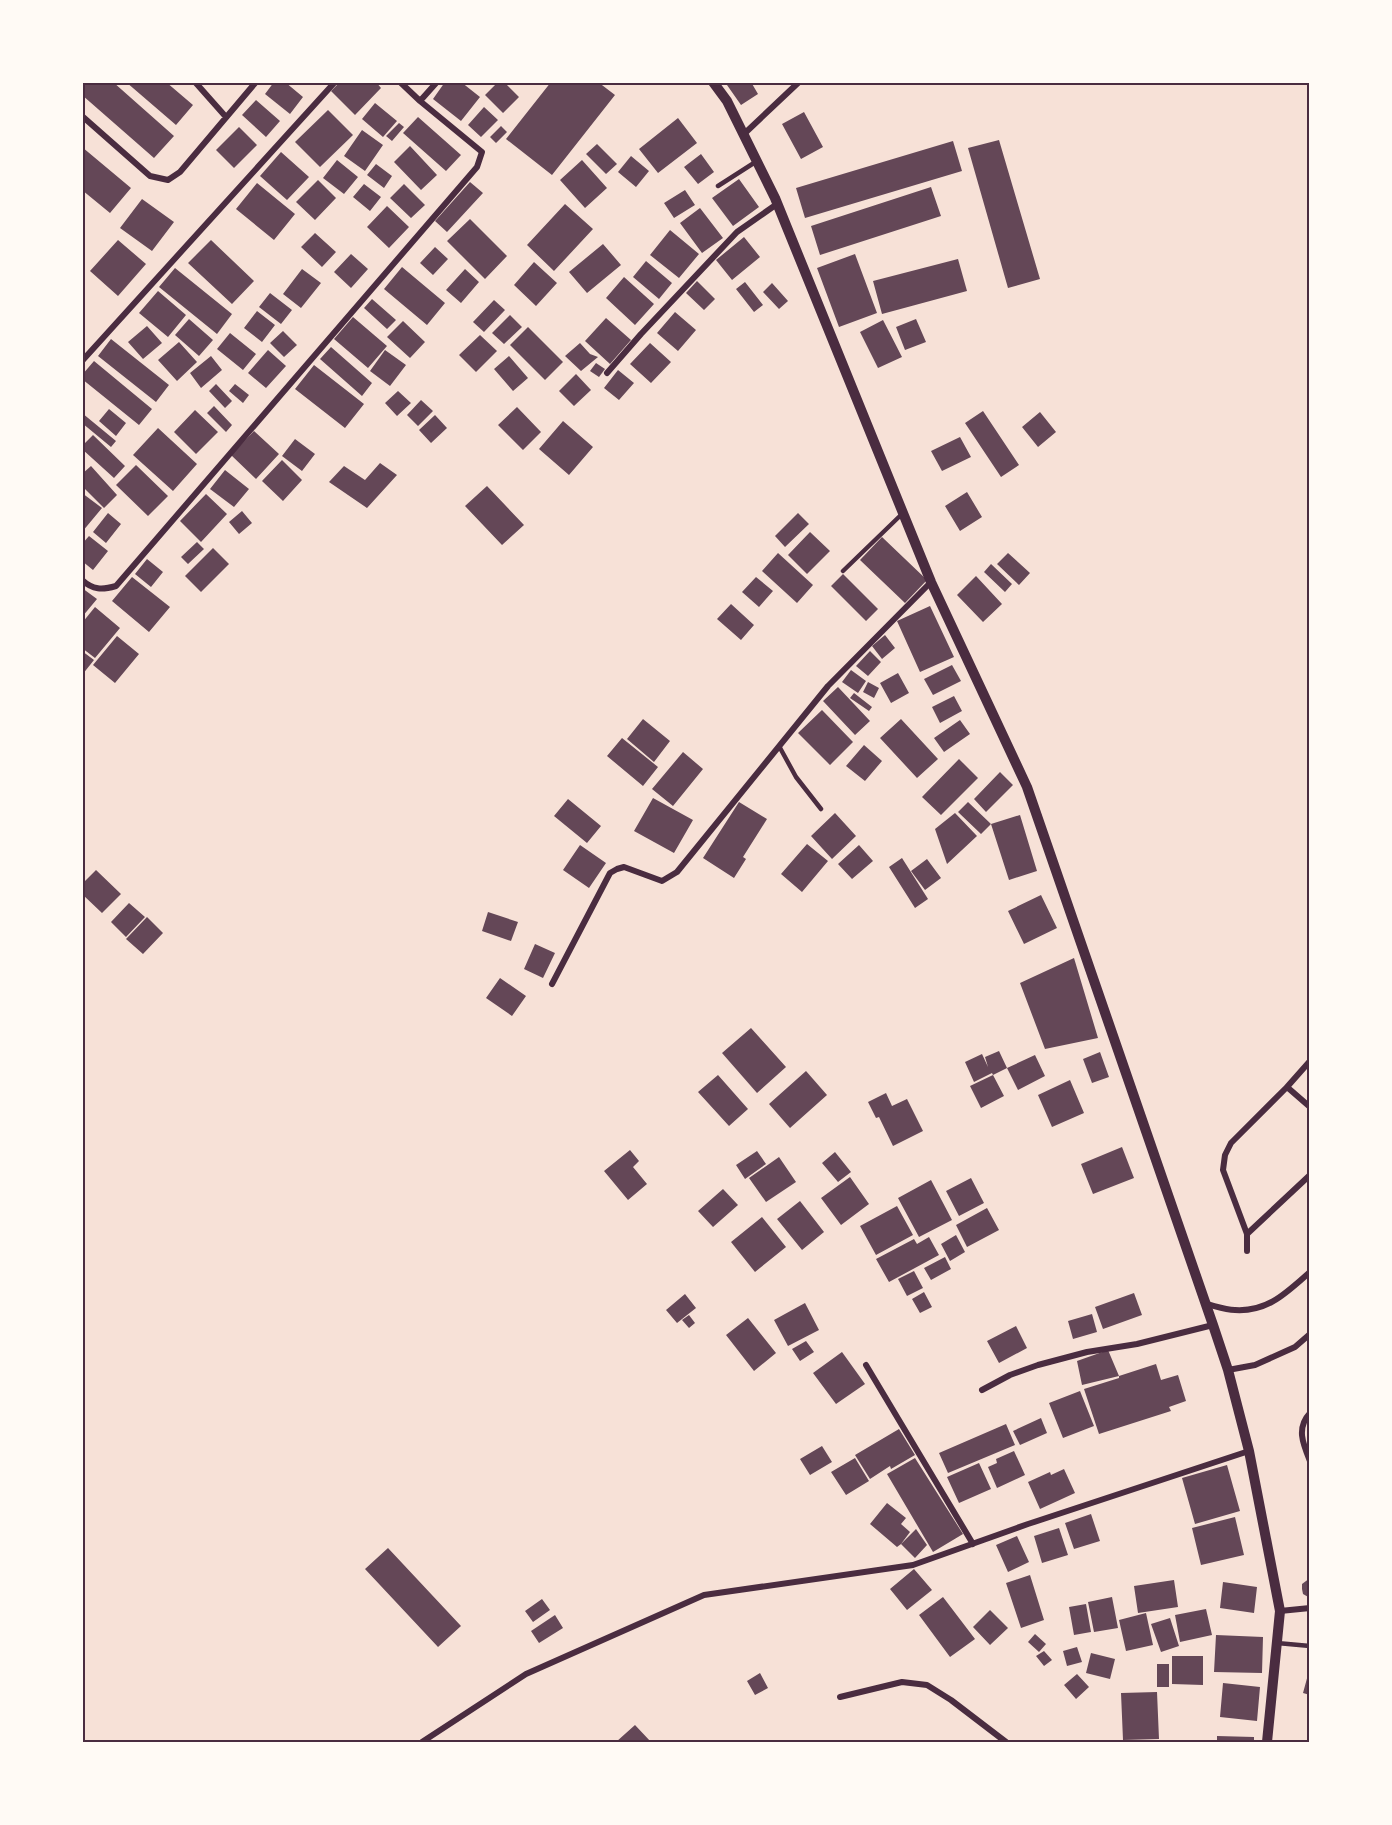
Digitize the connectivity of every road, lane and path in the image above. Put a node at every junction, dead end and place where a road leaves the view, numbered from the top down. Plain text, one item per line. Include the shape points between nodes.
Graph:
1 (195, 82) edge
2 (256, 82) edge
3 (335, 82) edge
4 (400, 82) edge
5 (436, 82) edge
6 (713, 82) edge
7 (799, 82) edge
8 (420, 101) junction
9 (82, 116) edge
10 (226, 117) junction
11 (744, 134) junction
12 (757, 161) junction
13 (718, 186) dead end
14 (777, 204) junction
15 (82, 361) edge
16 (607, 373) dead end
17 (903, 513) junction
18 (843, 571) dead end
19 (82, 580) edge
20 (931, 582) junction
21 (779, 746) junction
22 (821, 809) dead end
23 (552, 984) dead end
24 (1310, 1061) edge
25 (1287, 1087) junction
26 (1310, 1107) edge
27 (1310, 1174) edge
28 (1247, 1234) junction
29 (1247, 1251) dead end
30 (1310, 1272) edge
31 (1206, 1304) junction
32 (1213, 1325) junction
33 (1310, 1334) edge
34 (866, 1365) dead end
35 (1228, 1370) junction
36 (982, 1390) dead end
37 (1310, 1413) edge
38 (1249, 1451) junction
39 (1310, 1461) edge
40 (973, 1544) junction
41 (1310, 1608) edge
42 (1280, 1611) junction
43 (1277, 1643) junction
44 (1310, 1646) edge
45 (840, 1698) dead end
46 (422, 1743) edge
47 (1006, 1743) edge
48 (1267, 1743) edge

1 - 10 street
2 - 10 street
3 - 15 street
4 - 8 street
5 - 8 street
6 - 11 street
7 - 11 street
8 - 19 street via 482,152 477,167 116,586 103,590
9 - 10 street via 150,176 168,180 180,172
11 - 12 street
12 - 13 lane
12 - 14 street
14 - 16 street via 737,232
14 - 17 street
17 - 18 lane
17 - 20 street
20 - 21 street via 828,686
20 - 31 street via 1027,787
21 - 22 lane via 796,777
21 - 23 street via 677,872 662,881 624,867 610,873
24 - 25 street
25 - 26 street
25 - 28 street via 1231,1143 1225,1155 1223,1170
27 - 28 street
28 - 29 street
30 - 31 street via 1265,1307 1234,1310
31 - 32 street
32 - 35 street
32 - 36 street via 1038,1365
33 - 35 street via 1295,1347 1255,1365
34 - 40 street
35 - 38 street
37 - 39 street via 1301,1430
38 - 40 street
38 - 42 street
40 - 46 street via 913,1565 704,1595 526,1674
41 - 42 street
42 - 43 street
43 - 44 lane
43 - 48 street
45 - 47 street via 903,1682 927,1685

